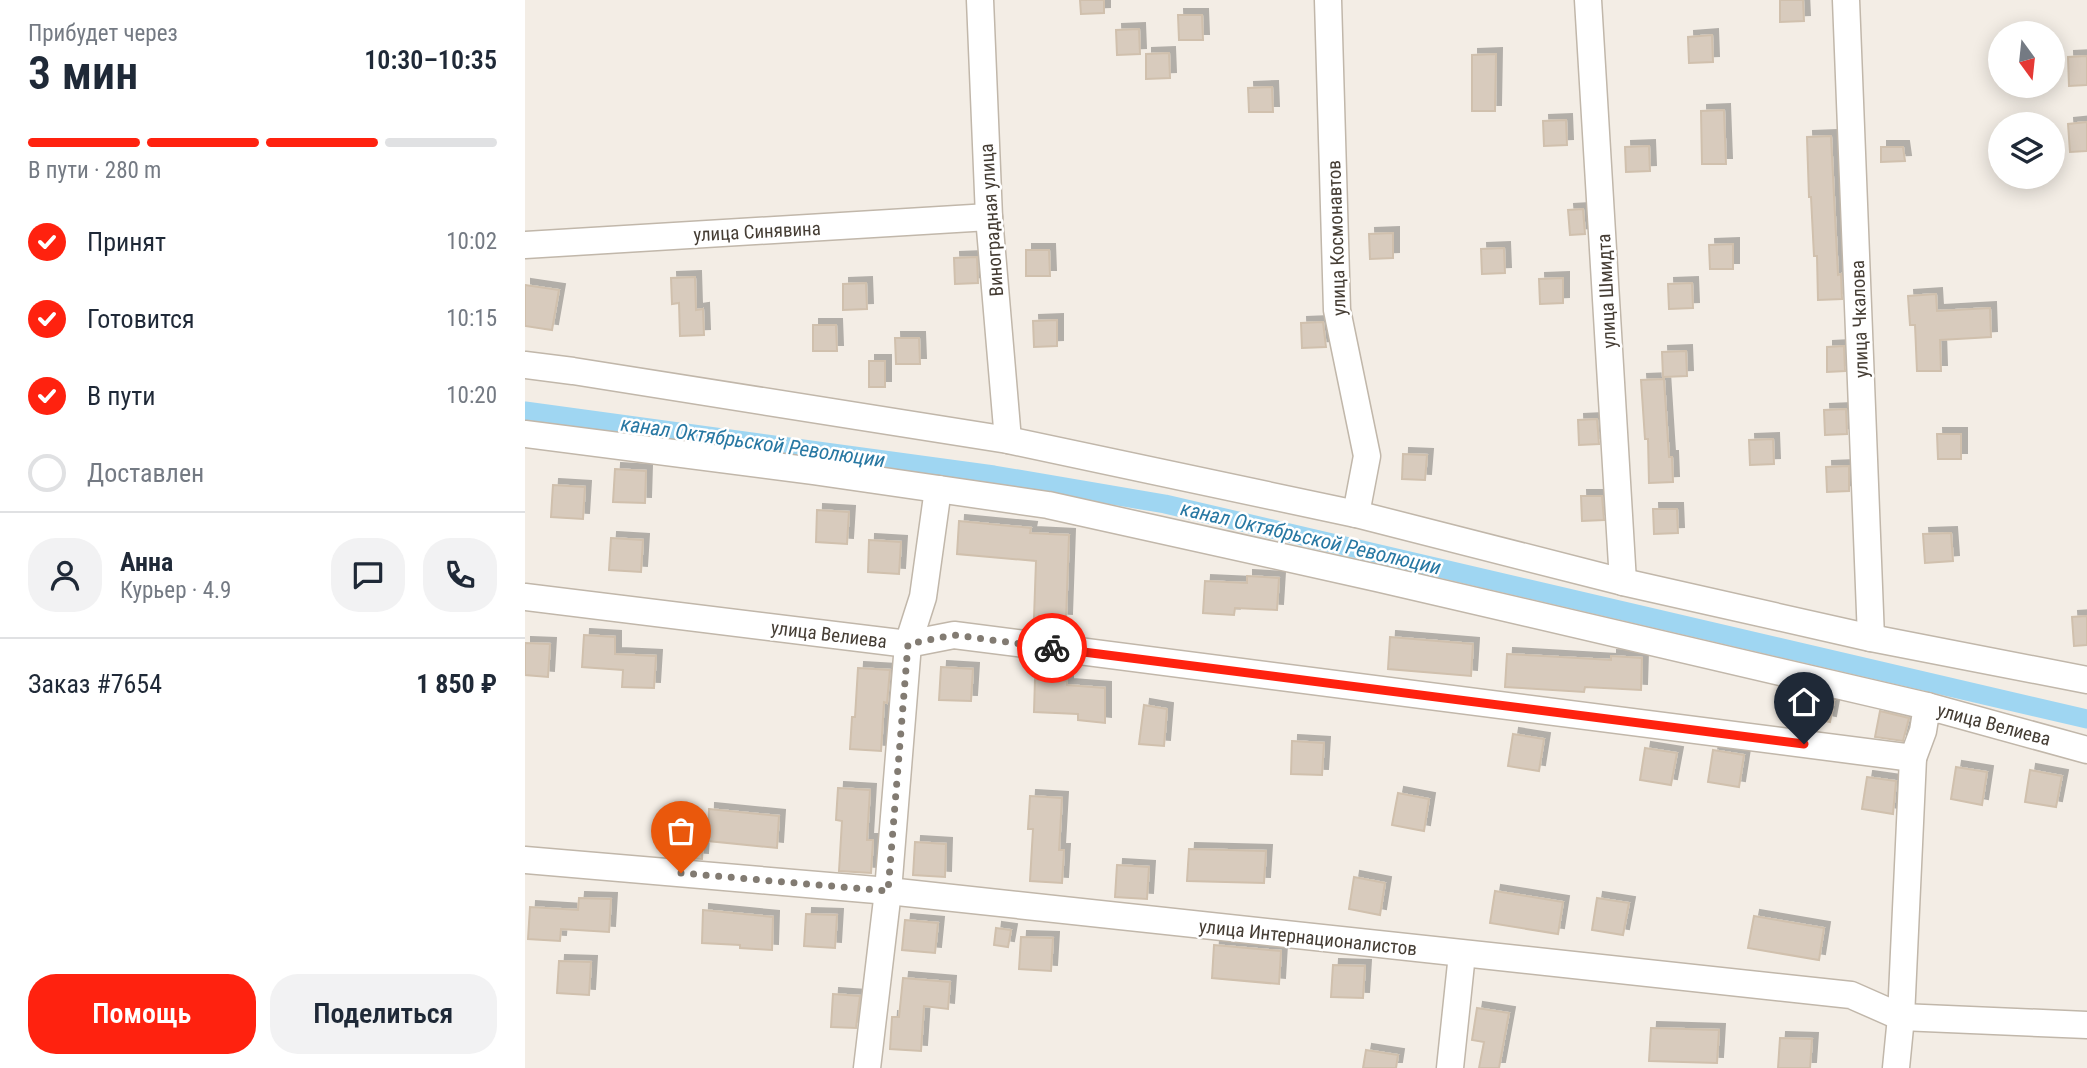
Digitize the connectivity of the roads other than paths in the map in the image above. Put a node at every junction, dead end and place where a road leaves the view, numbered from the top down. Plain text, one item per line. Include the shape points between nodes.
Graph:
1 (981, 0) edge
2 (1328, 0) edge
3 (1588, 0) edge
4 (1846, 0) edge
5 (989, 217) junction
6 (525, 245) edge
7 (525, 365) edge
8 (525, 434) edge
9 (1008, 440) junction
10 (938, 489) junction
11 (1356, 514) junction
12 (1623, 582) junction
13 (525, 597) edge
14 (1871, 638) junction
15 (908, 644) junction
16 (2087, 680) edge
17 (1927, 706) junction
18 (2087, 750) edge
19 (1913, 758) junction
20 (525, 860) edge
21 (888, 891) junction
22 (1462, 954) junction
23 (1901, 1017) junction
24 (2087, 1026) edge
25 (867, 1068) edge
26 (1450, 1068) edge
27 (1896, 1068) edge

1 - 5 street, Виноградная улица
2 - 11 street, улица Космонавтов via 1337,310 1367,456
3 - 12 street, улица Шмидта
4 - 14 street, улица Чкалова
5 - 6 street, улица Синявина
5 - 9 street, Виноградная улица
7 - 9 street
8 - 10 street
9 - 11 street
10 - 15 street via 923,597
10 - 17 street via 1061,508
11 - 12 street
12 - 14 street
13 - 15 street, улица Велиева
14 - 16 street
15 - 19 street, улица Велиева via 954,635
15 - 21 street
17 - 18 street, улица Велиева
17 - 19 street, улица Велиева
19 - 23 street
20 - 21 street, улица Интернационалистов
21 - 22 street, улица Интернационалистов
21 - 25 street
22 - 23 street, улица Интернационалистов via 1851,995
22 - 26 street
23 - 24 street, улица Интернационалистов
23 - 27 street

